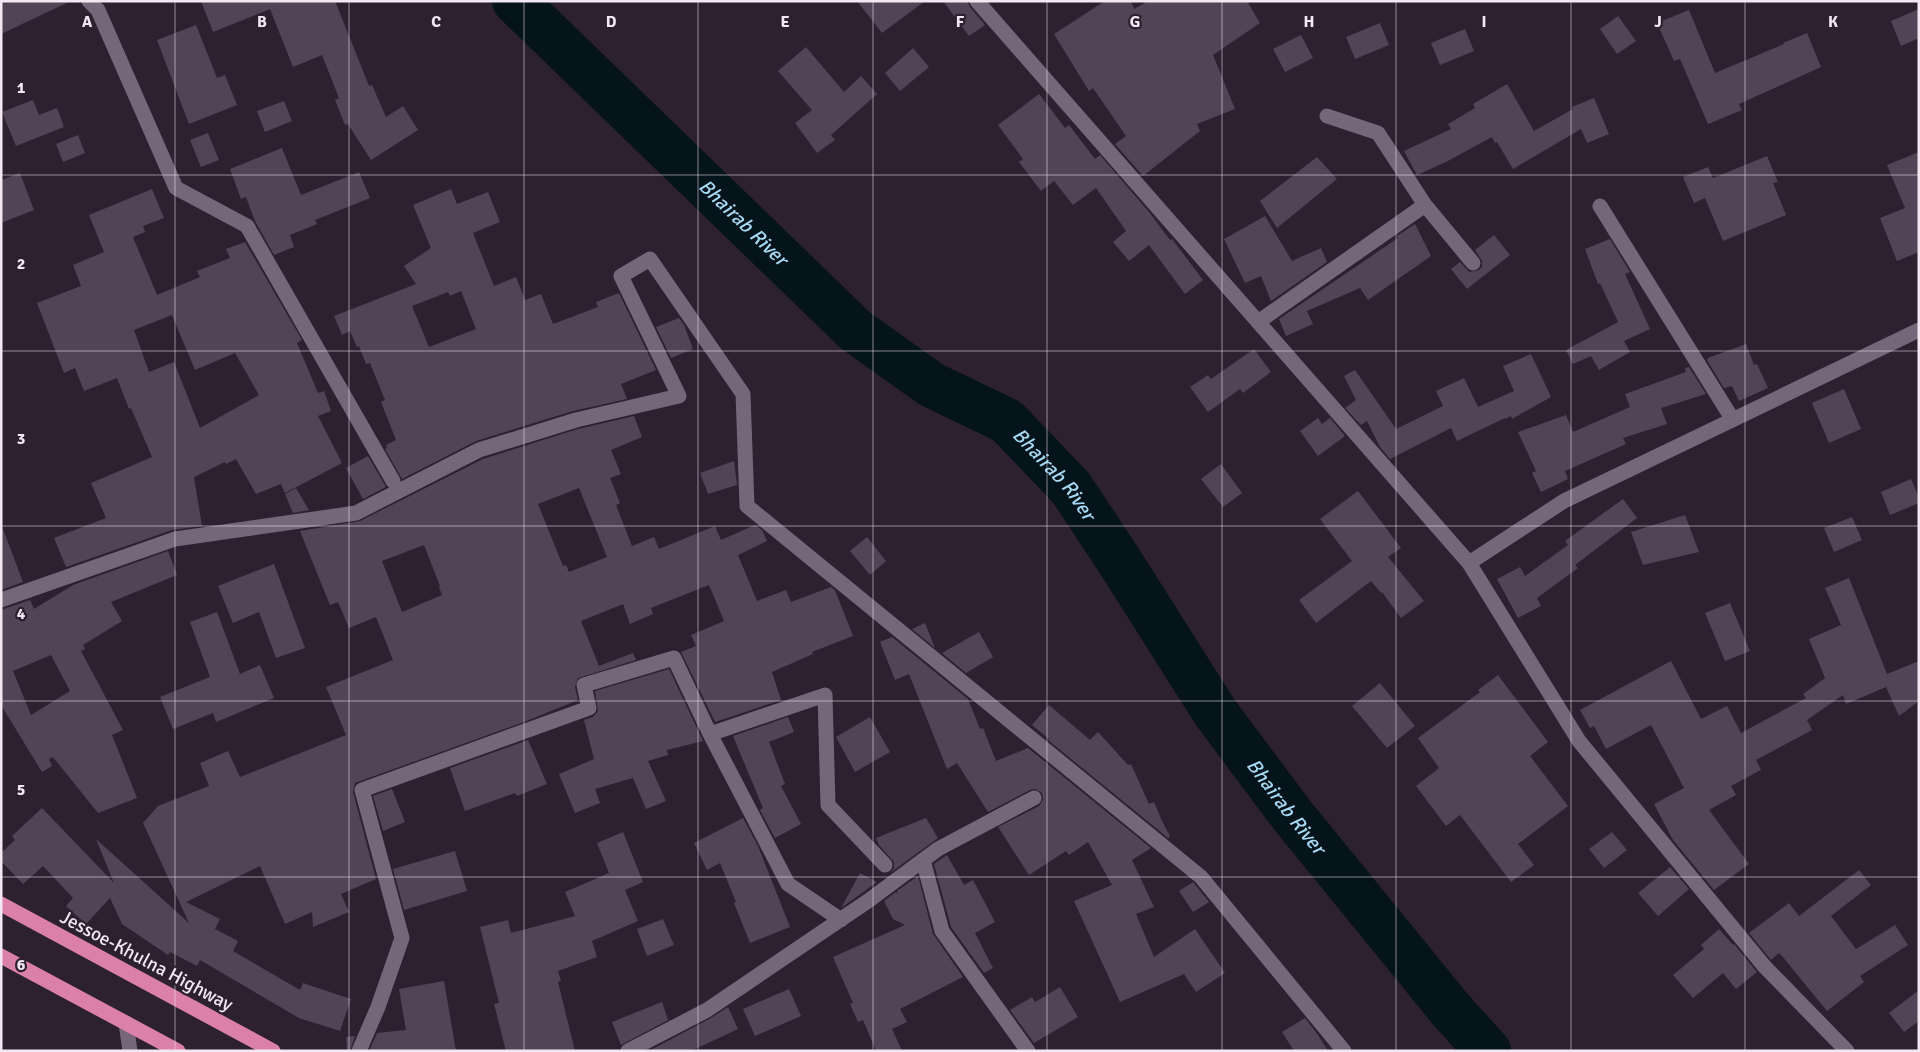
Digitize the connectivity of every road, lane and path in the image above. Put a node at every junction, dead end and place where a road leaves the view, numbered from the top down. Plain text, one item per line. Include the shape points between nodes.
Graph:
1 (89, 1) edge
2 (976, 1) edge
3 (1327, 116) dead end
4 (1425, 205) junction
5 (1600, 206) dead end
6 (1473, 263) dead end
7 (1258, 322) junction
8 (1919, 330) edge
9 (1733, 420) junction
10 (393, 481) dead end
11 (1469, 563) junction
12 (1, 600) edge
13 (710, 734) junction
14 (1034, 798) dead end
15 (923, 860) junction
16 (885, 865) dead end
17 (1, 904) edge
18 (841, 920) junction
19 (1, 956) edge
20 (126, 1023) junction
21 (130, 1051) edge
22 (178, 1051) edge
23 (273, 1051) edge
24 (359, 1051) edge
25 (628, 1051) edge
26 (1028, 1051) edge
27 (1344, 1051) edge
28 (1847, 1051) edge

1 - 10 street via 98,10 176,188 247,226
2 - 7 street
3 - 4 street via 1378,133
4 - 6 street
4 - 7 street
5 - 9 street
7 - 11 street
8 - 9 street
9 - 11 street via 1564,501
11 - 28 street via 1579,741 1765,968
12 - 27 street via 175,539 356,513 479,450 576,420 679,396 621,276 650,259 743,394 747,506 1201,877
13 - 16 street via 824,695 828,805
13 - 18 street via 788,884
13 - 24 street via 674,658 584,685 589,708 362,790 402,938
14 - 15 street
15 - 18 street
15 - 26 street via 942,932
17 - 23 highway, Jessoe-Khulna Highway
18 - 25 street via 707,1010
19 - 20 highway
20 - 21 street
20 - 22 highway

